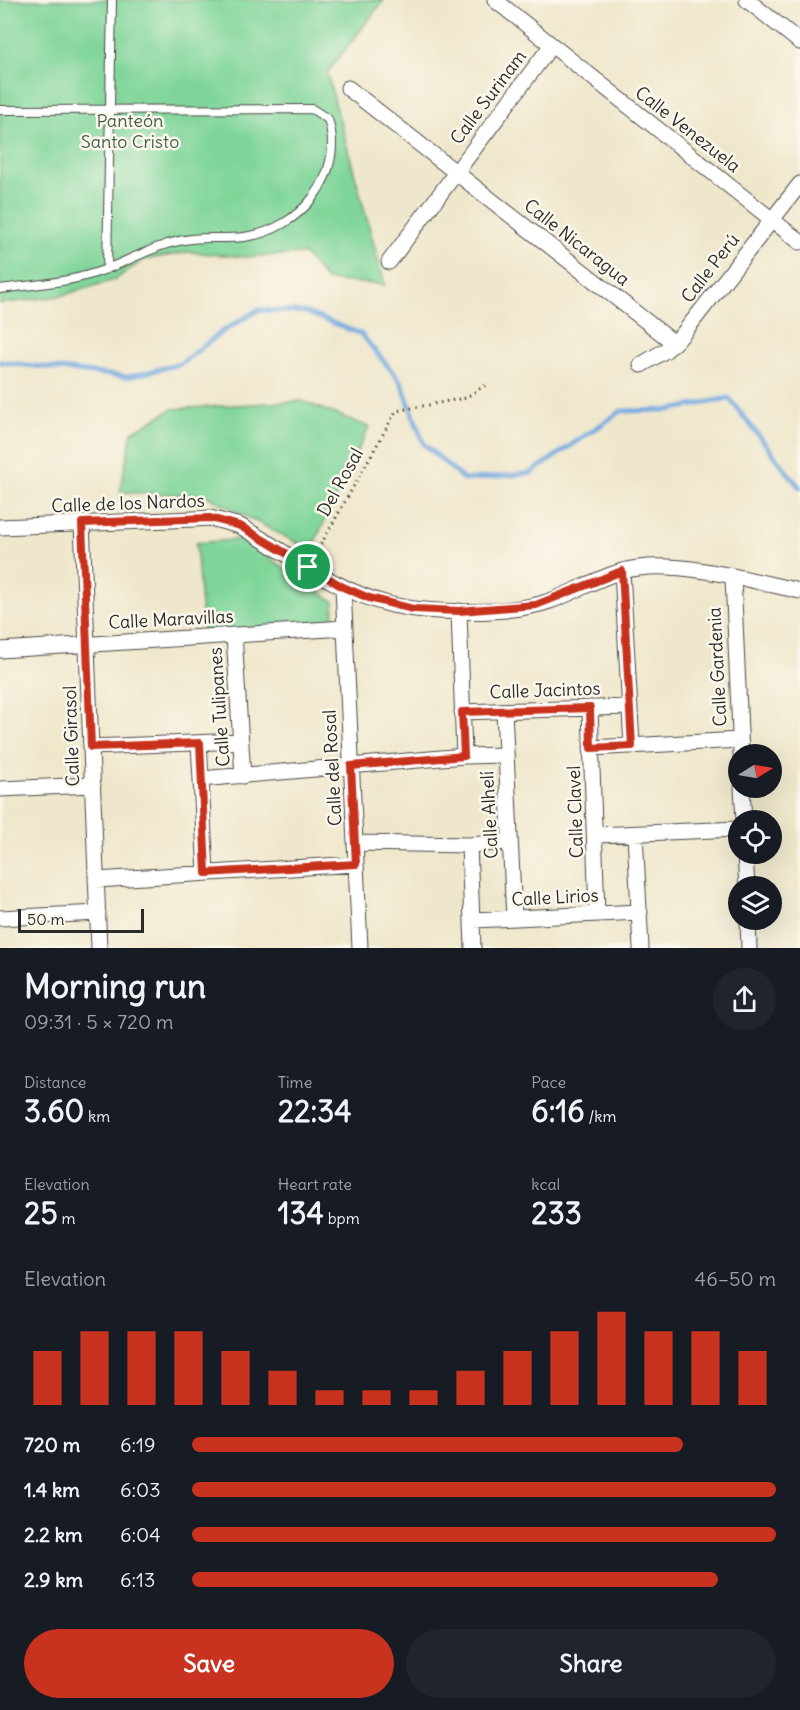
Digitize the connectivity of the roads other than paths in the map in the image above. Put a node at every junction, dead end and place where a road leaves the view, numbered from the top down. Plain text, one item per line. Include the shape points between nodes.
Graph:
1 (112, 0) edge
2 (495, 0) edge
3 (747, 0) edge
4 (800, 42) edge
5 (551, 46) junction
6 (348, 88) dead end
7 (0, 110) edge
8 (111, 111) junction
9 (456, 172) junction
10 (800, 184) edge
11 (772, 220) junction
12 (800, 242) edge
13 (390, 262) dead end
14 (107, 269) junction
15 (0, 289) edge
16 (674, 343) junction
17 (641, 365) dead end
18 (82, 523) junction
19 (0, 527) edge
20 (622, 571) junction
21 (733, 577) junction
22 (343, 587) junction
23 (800, 591) edge
24 (459, 611) junction
25 (345, 628) junction
26 (234, 635) junction
27 (87, 644) junction
28 (0, 650) edge
29 (630, 707) junction
30 (590, 708) junction
31 (504, 711) junction
32 (462, 712) junction
33 (241, 741) junction
34 (200, 743) junction
35 (741, 744) edge
36 (632, 746) junction
37 (91, 747) junction
38 (728, 747) edge
39 (591, 748) junction
40 (505, 755) junction
41 (464, 756) junction
42 (351, 766) junction
43 (243, 776) junction
44 (201, 779) junction
45 (93, 785) junction
46 (0, 789) edge
47 (728, 829) edge
48 (596, 834) junction
49 (635, 834) junction
50 (509, 842) junction
51 (355, 843) junction
52 (469, 845) junction
53 (356, 864) junction
54 (206, 873) junction
55 (96, 880) junction
56 (640, 912) junction
57 (98, 913) junction
58 (597, 914) junction
59 (0, 918) edge
60 (514, 918) junction
61 (473, 920) junction
62 (748, 930) edge
63 (99, 948) edge
64 (360, 948) edge
65 (473, 948) edge
66 (641, 948) edge
67 (749, 948) edge

1 - 8 lane
2 - 5 street, Calle Venezuela
3 - 4 street
5 - 9 street, Calle Surinam
5 - 11 street, Calle Venezuela
6 - 9 street, Calle Nicaragua
7 - 8 lane
8 - 14 lane
8 - 14 lane via 312,109 328,119 332,148 320,189 307,205 279,225 245,237 174,242
9 - 13 street, Calle Surinam
9 - 16 street, Calle Nicaragua
10 - 11 street, Calle Perú
11 - 12 street, Calle Venezuela
11 - 16 street, Calle Perú
14 - 15 lane via 75,279
16 - 17 street, Calle Perú
18 - 19 street, Calle de los Nardos
18 - 22 street, Calle de los Nardos via 210,518 225,521
18 - 27 street, Calle Girasol
20 - 21 street, Calle de los Nardos via 652,567
20 - 24 street, Calle de los Nardos via 536,605
20 - 29 street
21 - 23 street
21 - 35 street, Calle Gardenia
22 - 24 street, Calle de los Nardos via 392,605
22 - 25 street, Calle del Rosal
24 - 32 street, Calle Alhelí
25 - 26 street, Calle Maravillas
25 - 42 street, Calle del Rosal
26 - 27 street, Calle Maravillas
26 - 33 street, Calle Tulipanes
27 - 28 street, Calle Maravillas
27 - 37 street, Calle Girasol
29 - 30 street, Calle Jacintos
29 - 36 street
30 - 31 street, Calle Jacintos
30 - 39 street, Calle Clavel
31 - 32 street, Calle Jacintos
31 - 40 street, Calle Alhelí
32 - 41 street, Calle Alhelí
33 - 34 street
33 - 43 street, Calle Tulipanes
34 - 37 street
34 - 44 street
36 - 38 street
36 - 39 street
37 - 45 street, Calle Girasol
39 - 48 street, Calle Clavel
40 - 41 street
40 - 50 street, Calle Alhelí
41 - 42 street
42 - 43 street
42 - 51 street, Calle del Rosal
43 - 44 street
44 - 54 street
45 - 46 street
45 - 55 street, Calle Girasol
47 - 49 street
48 - 49 street
48 - 58 street, Calle Clavel
49 - 56 street
50 - 52 street
50 - 60 street, Calle Alhelí
51 - 52 street
51 - 53 street, Calle del Rosal
52 - 61 street, Calle Alhelí
53 - 54 street
53 - 64 street, Calle del Rosal
54 - 55 street
55 - 57 street, Calle Girasol
56 - 58 street, Calle Lirios
56 - 66 street
57 - 59 street
57 - 63 street, Calle Girasol
58 - 60 street, Calle Lirios
60 - 61 street, Calle Lirios
61 - 65 street, Calle Alhelí
62 - 67 street

